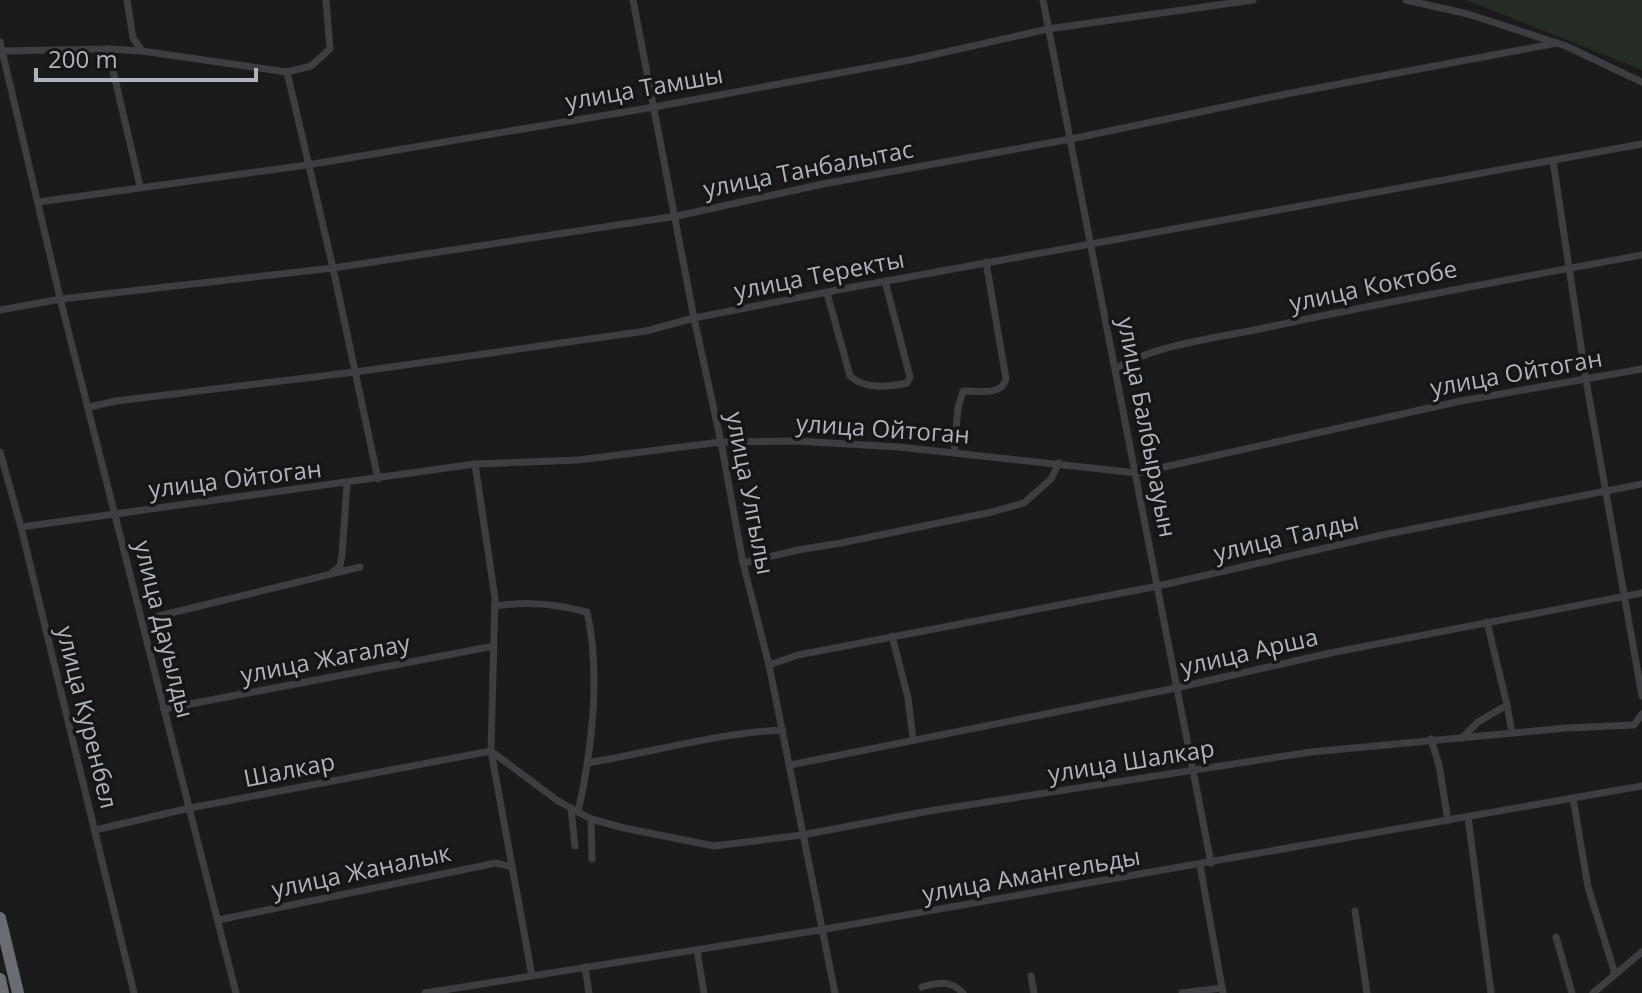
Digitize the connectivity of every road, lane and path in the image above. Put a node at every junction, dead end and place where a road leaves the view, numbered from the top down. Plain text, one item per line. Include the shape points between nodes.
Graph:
1 (127, 0) edge
2 (326, 0) edge
3 (633, 0) edge
4 (1043, 0) edge
5 (1253, 0) edge
6 (1406, 0) edge
7 (1048, 29) junction
8 (1557, 43) junction
9 (1, 46) edge
10 (108, 49) junction
11 (142, 51) junction
12 (287, 72) junction
13 (1642, 82) edge
14 (654, 107) junction
15 (1071, 139) junction
16 (1642, 144) edge
17 (1553, 161) junction
18 (307, 165) junction
19 (140, 186) junction
20 (38, 202) junction
21 (677, 216) junction
22 (1092, 243) junction
23 (1642, 255) edge
24 (986, 262) junction
25 (333, 268) junction
26 (1569, 268) junction
27 (885, 281) junction
28 (827, 293) junction
29 (61, 299) junction
30 (0, 310) edge
31 (694, 318) junction
32 (1116, 368) junction
33 (1642, 369) edge
34 (355, 372) junction
35 (1586, 380) junction
36 (89, 407) junction
37 (721, 442) junction
38 (0, 452) edge
39 (954, 452) junction
40 (1059, 463) junction
41 (475, 464) junction
42 (1137, 473) junction
43 (378, 479) junction
44 (347, 484) junction
45 (1642, 484) edge
46 (1605, 492) junction
47 (115, 515) junction
48 (21, 527) junction
49 (743, 563) junction
50 (360, 567) dead end
51 (330, 574) junction
52 (1158, 586) junction
53 (1642, 593) edge
54 (1624, 597) junction
55 (495, 606) junction
56 (142, 620) junction
57 (1487, 622) junction
58 (892, 636) junction
59 (494, 646) junction
60 (769, 665) junction
61 (1176, 688) junction
62 (1642, 696) edge
63 (1507, 705) junction
64 (164, 709) junction
65 (1642, 714) edge
66 (783, 730) junction
67 (1512, 733) junction
68 (1462, 738) junction
69 (913, 739) junction
70 (1431, 739) junction
71 (491, 751) junction
72 (587, 763) junction
73 (790, 765) junction
74 (1192, 772) junction
75 (1642, 786) edge
76 (1573, 798) junction
77 (190, 808) junction
78 (574, 810) junction
79 (1468, 817) junction
80 (591, 819) junction
81 (1448, 821) junction
82 (95, 830) junction
83 (802, 835) junction
84 (575, 846) dead end
85 (592, 859) dead end
86 (1211, 863) junction
87 (1200, 865) junction
88 (512, 867) junction
89 (1355, 911) dead end
90 (0, 918) edge
91 (218, 920) junction
92 (820, 930) junction
93 (1556, 937) dead end
94 (697, 950) junction
95 (1642, 952) edge
96 (585, 967) junction
97 (1615, 974) junction
98 (532, 976) junction
99 (1031, 976) dead end
100 (0, 979) edge
101 (922, 987) dead end
102 (476, 989) edge
103 (1222, 991) edge
104 (3, 993) edge
105 (18, 993) edge
106 (134, 993) edge
107 (236, 993) edge
108 (425, 993) edge
109 (589, 993) edge
110 (704, 993) edge
111 (835, 993) edge
112 (963, 993) edge
113 (1034, 993) edge
114 (1182, 993) edge
115 (1367, 993) edge
116 (1491, 993) edge
117 (1572, 993) edge
118 (1593, 993) edge

1 - 11 street via 133,38
2 - 12 street via 330,49 311,66
3 - 14 street, улица Улгылы
4 - 7 street, улица Балбырауын
5 - 7 street, улица Тамшы
6 - 8 street
7 - 14 street, улица Тамшы
7 - 15 street, улица Балбырауын
8 - 13 street
8 - 15 street, улица Танбалытас
9 - 10 street
9 - 20 street, улица Дауылды
10 - 11 street
10 - 19 street
11 - 12 street
12 - 18 street
14 - 18 street, улица Тамшы
14 - 21 street, улица Улгылы
15 - 21 street, улица Танбалытас
15 - 22 street, улица Балбырауын
16 - 17 street, улица Теректы
17 - 22 street, улица Теректы
17 - 26 street
18 - 19 street, улица Тамшы
18 - 25 street
19 - 20 street, улица Тамшы
20 - 29 street, улица Дауылды
21 - 25 street, улица Танбалытас
21 - 31 street, улица Улгылы
22 - 24 street, улица Теректы
22 - 32 street, улица Балбырауын
23 - 26 street, улица Коктобе
24 - 27 street, улица Теректы
24 - 39 street via 1005,386 963,391
25 - 29 street, улица Танбалытас
25 - 34 street
26 - 32 street, улица Коктобе via 1430,292 1139,355
26 - 35 street
27 - 28 street, улица Теректы
27 - 28 street via 910,377 907,383 858,383 850,376
28 - 31 street, улица Теректы
29 - 30 street, улица Танбалытас
29 - 36 street, улица Дауылды
31 - 34 street, улица Теректы via 646,331
31 - 37 street, улица Улгылы
32 - 42 street, улица Балбырауын
33 - 35 street, улица Ойтоган
34 - 36 street, улица Теректы
34 - 43 street
35 - 42 street, улица Ойтоган via 1461,401
35 - 46 street
36 - 47 street, улица Дауылды
37 - 39 street, улица Ойтоган via 796,441
37 - 41 street, улица Ойтоган via 578,460
37 - 49 street, улица Улгылы
38 - 48 street, улица Куренбел
39 - 40 street, улица Ойтоган
40 - 42 street, улица Ойтоган
40 - 49 street via 1051,479 1024,503
41 - 43 street, улица Ойтоган
41 - 55 street
42 - 52 street, улица Балбырауын
43 - 44 street, улица Ойтоган
44 - 47 street, улица Ойтоган
44 - 51 street via 340,566
45 - 46 street, улица Талды
46 - 52 street, улица Талды
46 - 54 street
47 - 48 street, улица Ойтоган
47 - 56 street, улица Дауылды
48 - 82 street, улица Куренбел
49 - 60 street, улица Улгылы
50 - 51 street
51 - 56 street
52 - 58 street, улица Талды
52 - 61 street, улица Балбырауын
53 - 54 street, улица Арша
54 - 57 street, улица Арша
54 - 62 street
55 - 59 street
55 - 72 street via 524,602 587,612 595,683
56 - 64 street, улица Дауылды
57 - 61 street, улица Арша
57 - 63 street
58 - 60 street, улица Талды
58 - 69 street
59 - 64 street, улица Жагалау
59 - 71 street
60 - 66 street, улица Улгылы
61 - 69 street, улица Арша
61 - 74 street, улица Балбырауын
63 - 67 street
63 - 68 street
64 - 77 street, улица Дауылды
65 - 67 street, улица Шалкар via 1634,725
66 - 72 street via 731,734
66 - 73 street, улица Улгылы
67 - 68 street, улица Шалкар
68 - 70 street, улица Шалкар
69 - 73 street, улица Арша
70 - 74 street, улица Шалкар
70 - 81 street
71 - 77 street, Шалкар
71 - 78 street, улица Шалкар
71 - 88 street
72 - 78 street
73 - 83 street, улица Улгылы
74 - 83 street, улица Шалкар
74 - 86 street, улица Балбырауын
75 - 76 street, улица Амангельды
76 - 79 street, улица Амангельды
76 - 97 street via 1588,887
77 - 82 street, Шалкар
77 - 91 street, улица Дауылды
78 - 80 street, улица Шалкар
78 - 84 street
79 - 81 street, улица Амангельды
79 - 116 street
80 - 83 street, улица Шалкар via 714,846
80 - 85 street
81 - 86 street, улица Амангельды
82 - 106 street, улица Куренбел
83 - 92 street, улица Улгылы
86 - 87 street, улица Амангельды
87 - 92 street, улица Амангельды
87 - 103 street
88 - 91 street, улица Жаналык via 496,863
88 - 98 street
89 - 115 street
90 - 105 highway
91 - 107 street, улица Дауылды
92 - 94 street, улица Амангельды
92 - 111 street, улица Улгылы
93 - 117 street
94 - 96 street, улица Амангельды
94 - 110 street
95 - 97 street
96 - 98 street, улица Амангельды
96 - 109 street
97 - 118 street
98 - 102 street, улица Амангельды
99 - 113 street
100 - 104 highway
101 - 112 street via 953,984
102 - 108 street, улица Амангельды
103 - 114 street

